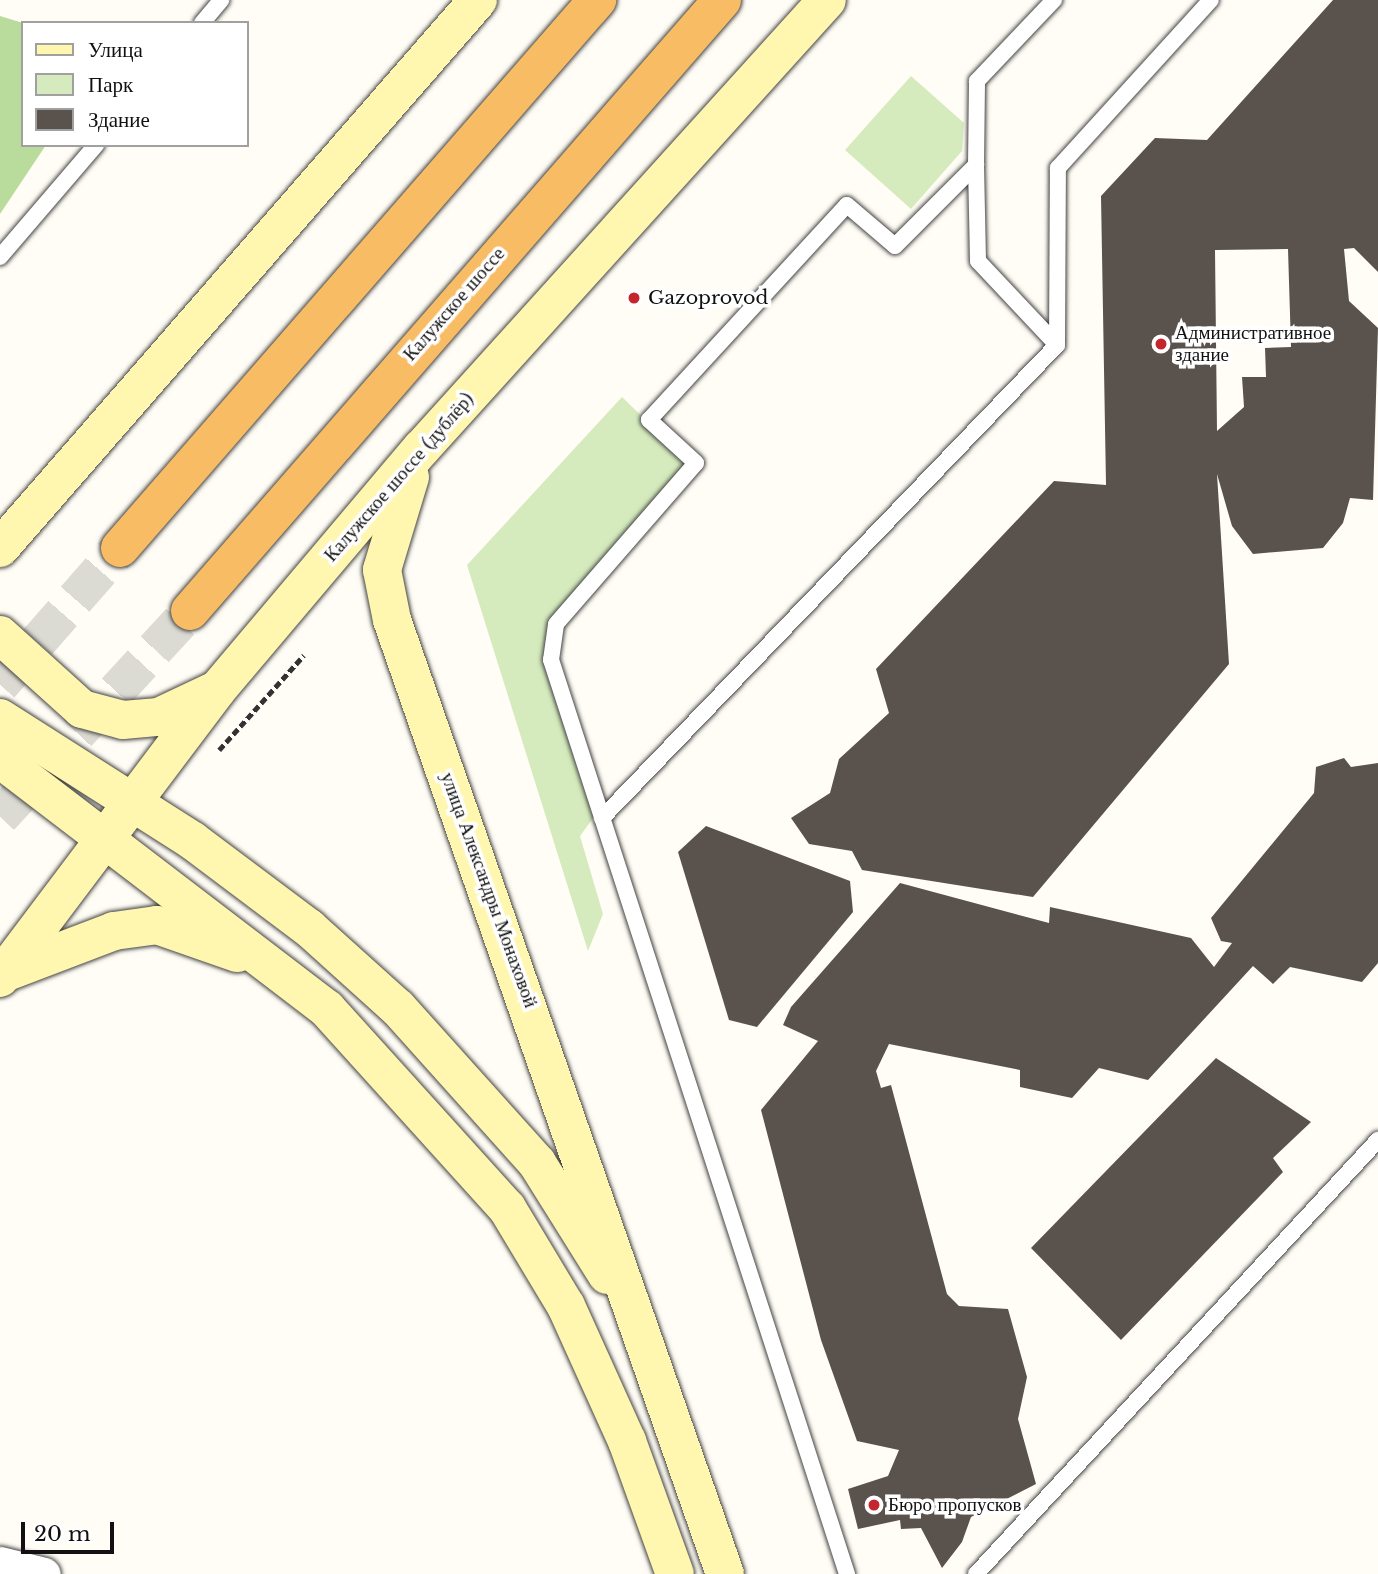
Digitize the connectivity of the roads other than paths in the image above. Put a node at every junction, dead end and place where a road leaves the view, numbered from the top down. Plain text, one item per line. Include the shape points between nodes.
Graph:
1 (222, 0) edge
2 (478, 0) edge
3 (597, 0) edge
4 (722, 0) edge
5 (827, 0) edge
6 (1054, 0) edge
7 (1211, 0) edge
8 (204, 21) edge
9 (94, 147) edge
10 (976, 165) junction
11 (0, 257) edge
12 (1057, 345) junction
13 (421, 449) junction
14 (1, 548) edge
15 (120, 548) tunnel mouth
16 (190, 611) tunnel mouth
17 (0, 635) edge
18 (217, 690) junction
19 (0, 718) edge
20 (0, 759) edge
21 (132, 804) junction
22 (602, 818) junction
23 (107, 837) junction
24 (2, 975) edge
25 (286, 975) junction
26 (1378, 1140) edge
27 (637, 1331) junction
28 (0, 1563) edge
29 (44, 1574) edge
30 (675, 1574) edge
31 (726, 1574) edge
32 (847, 1574) edge
33 (976, 1574) edge

1 - 8 lane
2 - 14 main road
3 - 15 highway
4 - 16 highway, Калужское шоссе
5 - 13 main road, Калужское шоссе (дублёр)
6 - 10 lane via 977,81
7 - 12 lane via 1058,168
9 - 11 lane
10 - 12 lane via 978,261
10 - 22 lane via 895,246 847,205 649,421 696,463 556,624 551,660
12 - 22 lane
13 - 18 main road, Калужское шоссе (дублёр)
13 - 27 main road, улица Александры Монаховой via 391,523 382,570 392,620 605,1218
17 - 18 main road via 82,709 123,720 159,717
18 - 21 main road, Калужское шоссе (дублёр)
19 - 21 main road, улица Александры Монаховой
20 - 23 main road
21 - 23 main road, Калужское шоссе (дублёр)
21 - 27 main road, улица Александры Монаховой via 193,841 309,928 457,1068 537,1163
22 - 32 lane
23 - 24 main road, Калужское шоссе (дублёр)
23 - 25 main road
24 - 25 main road via 114,932 157,925 187,931
25 - 30 main road via 428,1113 507,1208 594,1368
26 - 33 lane
27 - 31 main road, улица Александры Монаховой
28 - 29 street

